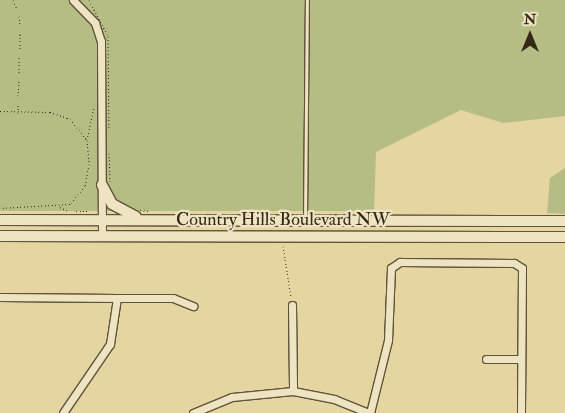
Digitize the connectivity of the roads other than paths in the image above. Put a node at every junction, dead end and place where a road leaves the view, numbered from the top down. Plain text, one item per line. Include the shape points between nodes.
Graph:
1 (73, 0) edge
2 (307, 0) edge
3 (106, 187) junction
4 (0, 220) edge
5 (102, 220) junction
6 (144, 220) junction
7 (305, 220) junction
8 (565, 221) edge
9 (0, 236) edge
10 (102, 236) junction
11 (565, 237) edge
12 (0, 297) edge
13 (117, 298) junction
14 (292, 304) road end
15 (192, 306) dead end
16 (486, 359) dead end
17 (521, 359) junction
18 (293, 391) junction
19 (63, 413) edge
20 (193, 413) edge
21 (370, 413) edge
22 (521, 413) edge

1 - 3 street via 95,23 102,41
2 - 7 lane
3 - 5 street
3 - 6 main road via 112,204
4 - 5 main road, Country Hills Boulevard NW
5 - 6 main road, Country Hills Boulevard NW
5 - 10 street
6 - 7 main road, Country Hills Boulevard NW
7 - 8 main road, Country Hills Boulevard NW
9 - 10 main road, Country Hills Boulevard NW
10 - 11 main road, Country Hills Boulevard NW
12 - 13 street
13 - 15 street via 173,298
13 - 19 street via 110,344
14 - 18 street
16 - 17 street
17 - 21 street via 522,268 514,263 400,262 390,268 388,340
17 - 22 street
18 - 20 street via 232,397
18 - 21 street via 334,399

